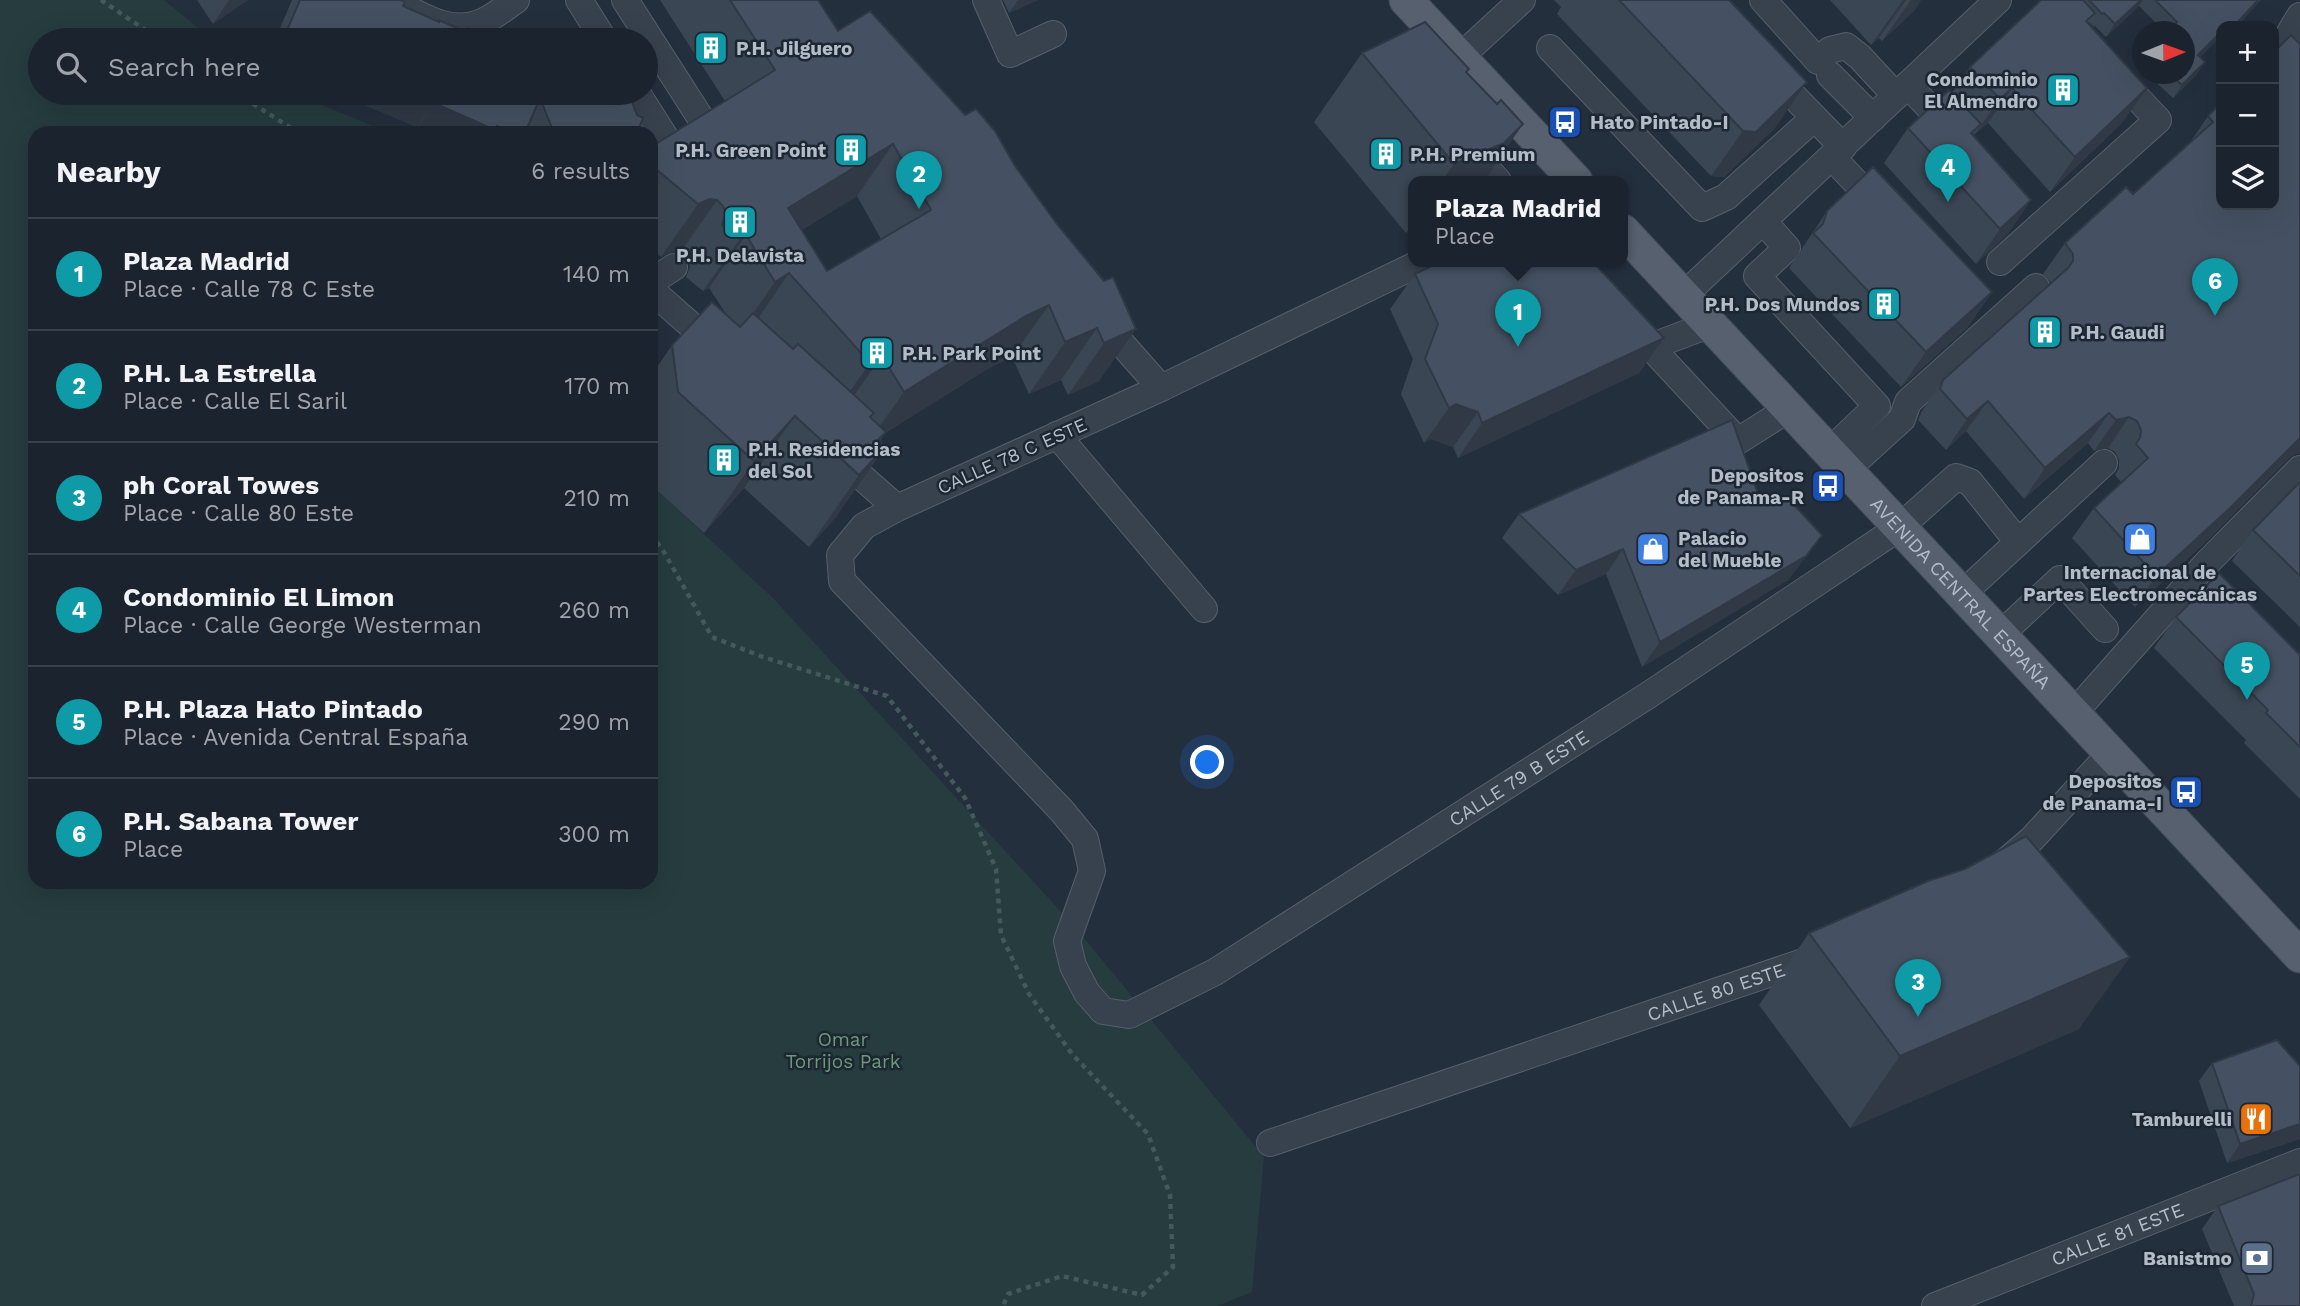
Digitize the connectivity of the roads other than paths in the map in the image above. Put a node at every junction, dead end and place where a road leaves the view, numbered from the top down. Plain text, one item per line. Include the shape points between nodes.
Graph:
1 (391, 0) edge
2 (516, 0) edge
3 (579, 0) edge
4 (625, 0) edge
5 (986, 0) edge
6 (1406, 0) edge
7 (1522, 0) edge
8 (1763, 0) edge
9 (1998, 0) edge
10 (2300, 16) edge
11 (452, 28) edge
12 (459, 28) edge
13 (596, 28) edge
14 (643, 28) edge
15 (1053, 34) dead end
16 (1549, 48) dead end
17 (658, 52) edge
18 (1460, 57) junction
19 (1758, 59) edge
20 (2103, 60) edge
21 (2300, 72) edge
22 (1830, 75) dead end
23 (1423, 76) edge
24 (1902, 90) junction
25 (645, 105) edge
26 (1814, 118) junction
27 (1873, 118) junction
28 (1446, 122) edge
29 (705, 125) edge
30 (658, 126) edge
31 (658, 126) edge
32 (670, 145) edge
33 (1837, 152) junction
34 (1974, 155) edge
35 (1493, 176) edge
36 (1571, 176) edge
37 (2021, 206) edge
38 (1763, 221) junction
39 (2040, 226) junction
40 (1898, 227) edge
41 (1628, 236) edge
42 (2000, 262) edge
43 (674, 267) dead end
44 (1412, 267) edge
45 (658, 277) edge
46 (2036, 287) dead end
47 (1684, 295) junction
48 (658, 296) edge
49 (1088, 306) edge
50 (1615, 309) edge
51 (1711, 324) junction
52 (1650, 347) junction
53 (733, 363) edge
54 (1161, 388) junction
55 (1790, 408) junction
56 (1058, 435) junction
57 (815, 436) edge
58 (1838, 460) junction
59 (2104, 463) dead end
60 (2300, 469) edge
61 (897, 508) junction
62 (1900, 527) junction
63 (2018, 542) junction
64 (2206, 564) junction
65 (2225, 583) edge
66 (1962, 594) junction
67 (1204, 608) dead end
68 (2105, 629) dead end
69 (2000, 635) junction
70 (2073, 714) junction
71 (2109, 754) junction
72 (1984, 880) edge
73 (2266, 922) junction
74 (2300, 936) edge
75 (1843, 948) edge
76 (2300, 956) edge
77 (1129, 1015) joint
78 (1270, 1143) dead end
79 (2300, 1162) edge
80 (1935, 1306) edge

1 - 11 street
2 - 12 street via 482,22
3 - 13 street
4 - 14 street
5 - 15 street via 1010,54
6 - 18 main road
7 - 18 street
8 - 24 street via 1818,61 1830,50 1846,46
9 - 24 street
10 - 21 street via 2285,49
16 - 26 street via 1702,208 1726,198
17 - 29 street
18 - 23 street
18 - 36 main road
19 - 26 street
20 - 39 street via 2158,120
22 - 27 street
24 - 27 street
24 - 34 street
25 - 30 street
26 - 33 street
27 - 33 street
28 - 35 street
31 - 32 street
33 - 38 street
33 - 40 street
37 - 39 street
38 - 47 street
38 - 58 street via 1787,248 1757,276 1877,406
39 - 42 street
41 - 47 main road, AVENIDA CENTRAL ESPAÑA
43 - 45 street
44 - 54 street, CALLE 78 C ESTE
46 - 58 street via 1908,402 1902,419
47 - 51 main road, AVENIDA CENTRAL ESPAÑA
48 - 53 street
49 - 54 street
50 - 52 street
51 - 52 street
51 - 55 main road, AVENIDA CENTRAL ESPAÑA
52 - 55 street via 1738,441
54 - 56 street, CALLE 78 C ESTE
55 - 58 main road, AVENIDA CENTRAL ESPAÑA
56 - 61 street, CALLE 78 C ESTE
56 - 67 street
57 - 61 street
58 - 62 main road, AVENIDA CENTRAL ESPAÑA
59 - 63 street
60 - 64 street
61 - 77 street, CALLE 78 C ESTE via 864,526 840,555 842,581 1085,839 1092,871 1067,941 1073,966 1103,1011
62 - 63 street, CALLE 79 B ESTE via 1956,477 1970,482
62 - 66 main road, AVENIDA CENTRAL ESPAÑA
62 - 77 street, CALLE 79 B ESTE via 1647,696 1215,972
63 - 66 street
64 - 65 street
64 - 70 street
66 - 69 main road, AVENIDA CENTRAL ESPAÑA
68 - 69 street via 2060,579
69 - 70 main road, AVENIDA CENTRAL ESPAÑA
70 - 71 main road, AVENIDA CENTRAL ESPAÑA
71 - 72 street via 2032,839
71 - 73 main road, AVENIDA CENTRAL ESPAÑA
73 - 74 main road
73 - 76 main road, AVENIDA CENTRAL ESPAÑA
75 - 78 street, CALLE 80 ESTE
79 - 80 street, CALLE 81 ESTE

